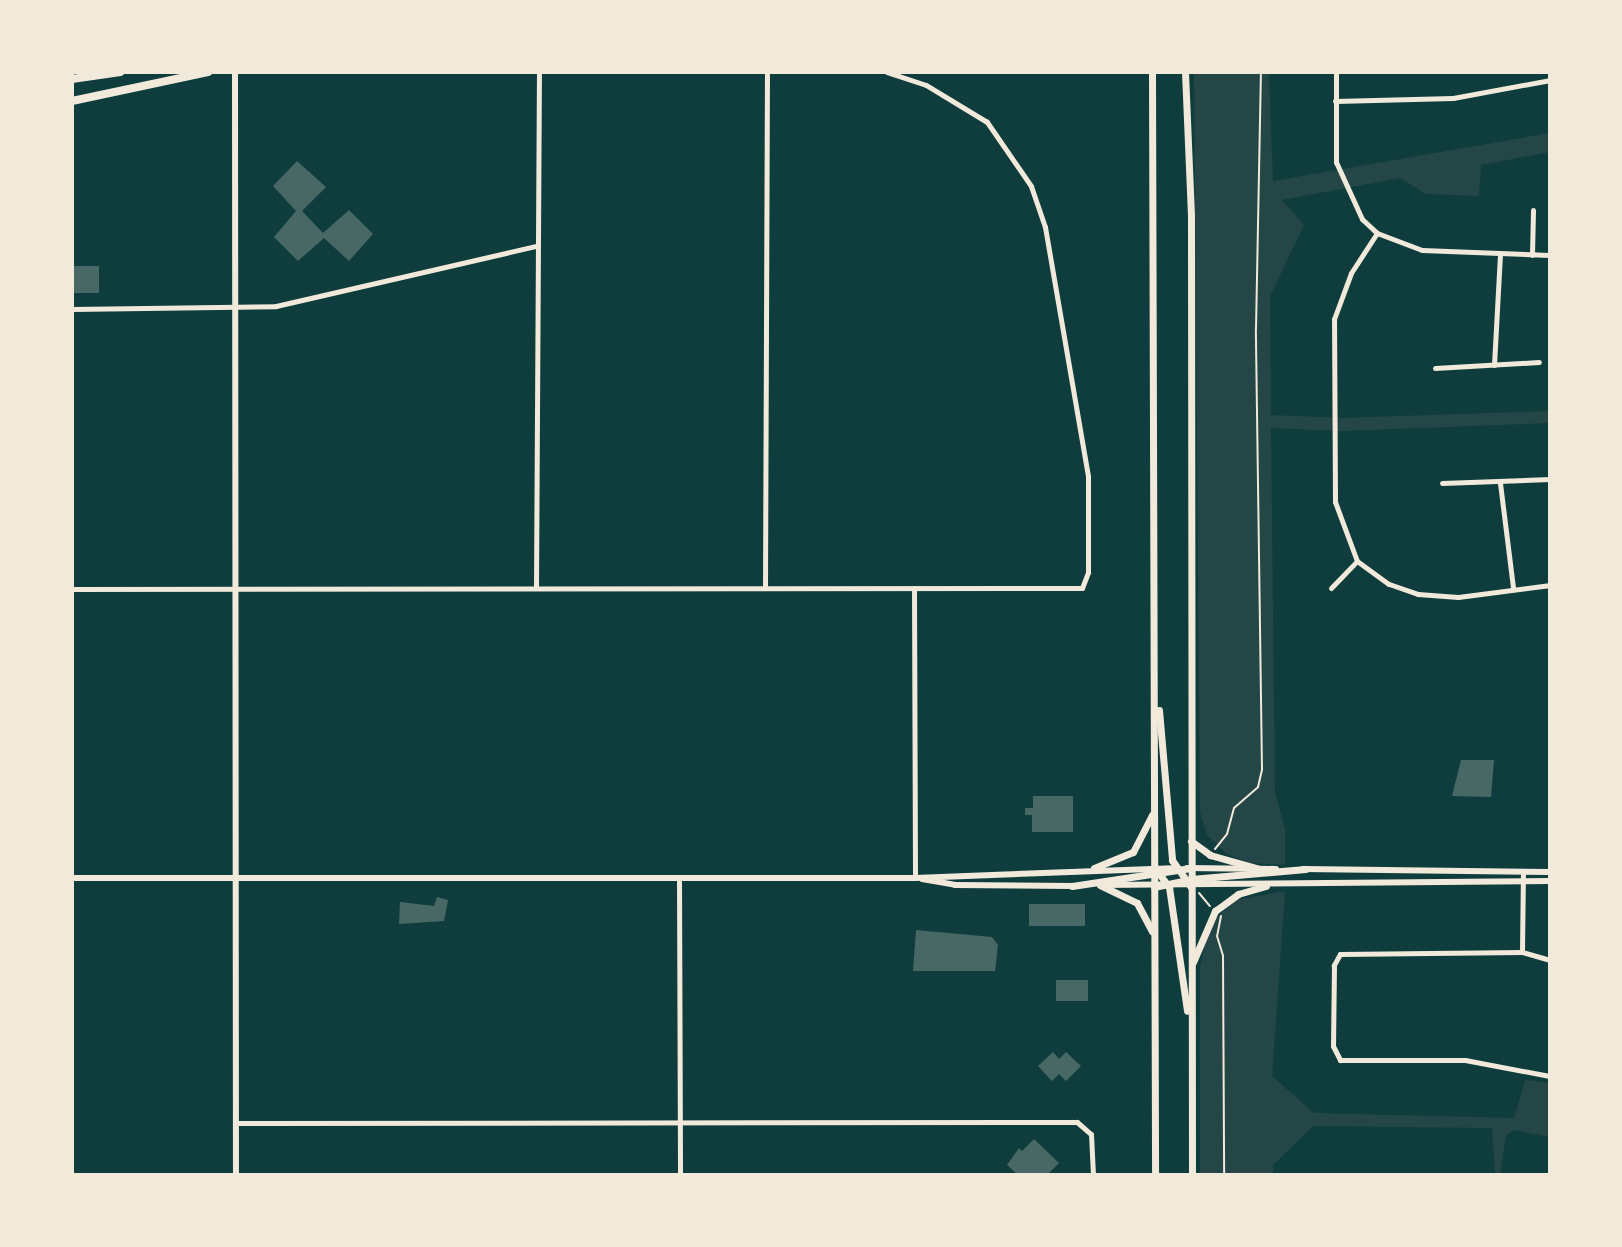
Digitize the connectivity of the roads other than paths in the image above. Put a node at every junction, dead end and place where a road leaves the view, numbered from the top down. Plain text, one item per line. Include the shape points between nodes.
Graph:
1 (120, 72) edge
2 (208, 72) edge
3 (235, 72) edge
4 (539, 72) edge
5 (767, 72) edge
6 (887, 72) edge
7 (1152, 72) edge
8 (1185, 72) edge
9 (1336, 72) edge
10 (72, 79) edge
11 (1550, 80) edge
12 (72, 101) edge
13 (1335, 101) junction
14 (1533, 210) dead end
15 (1377, 233) junction
16 (535, 246) junction
17 (1500, 254) junction
18 (1532, 255) junction
19 (1550, 255) edge
20 (72, 309) edge
21 (232, 309) junction
22 (1539, 362) dead end
23 (1494, 365) junction
24 (1435, 368) dead end
25 (1550, 479) edge
26 (1442, 483) dead end
27 (1500, 483) junction
28 (1357, 561) junction
29 (1550, 585) edge
30 (233, 588) junction
31 (536, 588) junction
32 (765, 588) junction
33 (914, 588) junction
34 (1331, 588) dead end
35 (1513, 588) junction
36 (72, 589) edge
37 (1155, 664) junction
38 (1154, 810) junction
39 (1191, 841) junction
40 (1094, 868) junction
41 (1191, 868) junction
42 (1259, 869) junction
43 (1306, 869) junction
44 (1523, 871) junction
45 (1550, 872) edge
46 (1157, 873) junction
47 (1183, 877) junction
48 (72, 878) edge
49 (234, 878) junction
50 (679, 878) junction
51 (915, 878) junction
52 (1550, 881) edge
53 (1522, 882) junction
54 (1100, 885) junction
55 (1168, 885) junction
56 (1072, 886) junction
57 (1266, 886) junction
58 (1154, 887) junction
59 (1155, 945) junction
60 (1522, 952) junction
61 (1550, 960) edge
62 (1191, 968) junction
63 (1192, 1057) junction
64 (1550, 1076) edge
65 (235, 1123) junction
66 (680, 1123) junction
67 (236, 1175) edge
68 (680, 1175) edge
69 (1093, 1175) edge
70 (1155, 1175) edge
71 (1192, 1175) edge

1 - 10 highway
2 - 12 highway
3 - 21 street
4 - 16 street
5 - 32 street
6 - 33 street via 960,103 987,122 1013,154 1045,227 1088,476 1088,572 1082,588
7 - 37 main road
8 - 39 main road via 1191,217
9 - 13 street
11 - 13 street via 1453,98
13 - 15 street via 1336,162 1362,219
14 - 18 street
15 - 17 street via 1422,250
15 - 28 street via 1351,273 1334,319 1335,502
16 - 21 street via 297,302
16 - 31 street
17 - 18 street
17 - 23 street
18 - 19 street
20 - 21 street
21 - 30 street
22 - 23 street
23 - 24 street
25 - 27 street
26 - 27 street
27 - 35 street
28 - 34 street
28 - 35 street via 1389,584 1418,594 1458,597
29 - 35 street
30 - 31 street
30 - 36 street
30 - 49 street
31 - 32 street
32 - 33 street
33 - 51 street
37 - 38 main road
37 - 47 main road
38 - 40 main road via 1133,852
38 - 46 main road
39 - 41 main road
39 - 42 main road via 1210,855
40 - 46 street
40 - 51 street
41 - 42 street
41 - 47 main road
41 - 47 main road
42 - 43 street
43 - 44 street
43 - 47 main road
44 - 45 street
44 - 53 street
46 - 47 main road
46 - 55 main road
46 - 56 main road
46 - 58 main road
47 - 55 main road
47 - 57 street
47 - 62 main road
48 - 49 street
49 - 50 street
49 - 65 street
50 - 51 street
50 - 66 street
51 - 56 street via 955,885
52 - 53 street
53 - 57 street
53 - 60 street
54 - 56 street
54 - 58 street
54 - 59 main road via 1141,907
55 - 58 main road
55 - 63 main road
57 - 62 main road via 1238,894 1215,911
58 - 59 main road
59 - 70 main road
60 - 61 street
60 - 64 street via 1337,956 1337,1057 1465,1060
62 - 63 main road
63 - 71 main road
65 - 66 street
65 - 67 street
66 - 68 street
66 - 69 street via 1077,1122 1088,1127

